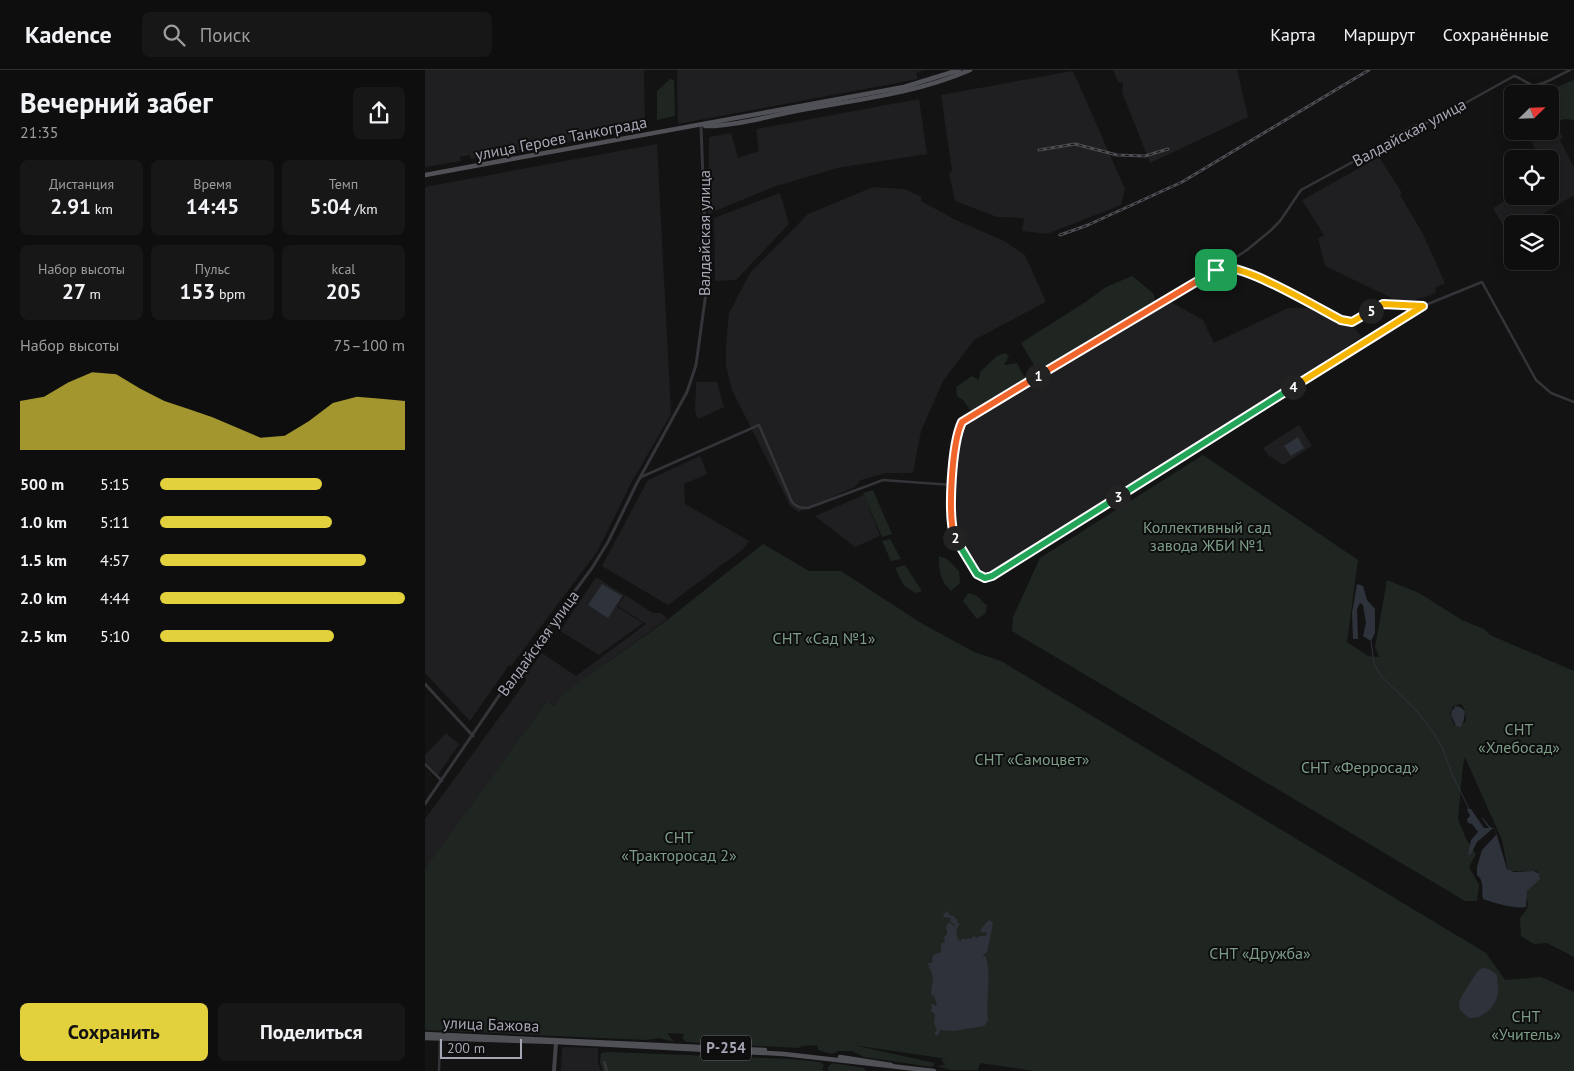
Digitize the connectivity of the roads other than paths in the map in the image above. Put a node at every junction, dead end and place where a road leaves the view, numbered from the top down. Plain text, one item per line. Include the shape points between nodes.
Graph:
1 (959, 70) edge
2 (970, 70) edge
3 (1570, 70) edge
4 (701, 126) junction
5 (425, 176) edge
6 (1216, 270) junction
7 (1423, 306) junction
8 (1574, 402) edge
9 (641, 477) junction
10 (952, 485) junction
11 (425, 684) edge
12 (473, 736) junction
13 (425, 764) edge
14 (441, 781) junction
15 (425, 804) edge
16 (425, 1034) edge
17 (425, 1038) edge
18 (440, 1038) junction
19 (556, 1041) junction
20 (604, 1062) dead end
21 (439, 1071) edge
22 (554, 1071) edge
23 (607, 1071) edge
24 (934, 1071) edge

1 - 4 main road, улица Героев Танкограда via 904,87
2 - 4 main road, улица Героев Танкограда via 901,92
3 - 6 street, Валдайская улица via 1539,85 1514,76 1433,121 1391,138 1301,190 1270,231
4 - 5 main road, улица Героев Танкограда
4 - 9 street, Валдайская улица via 707,285 696,365 687,392
6 - 7 street via 1233,269 1253,275 1341,320 1352,322 1383,304
6 - 10 street, Валдайская улица via 962,422 957,431
7 - 8 street via 1482,282 1536,380 1551,392
7 - 10 street via 992,576 985,578 977,574 958,546 952,528
9 - 10 street via 759,425 792,502 801,508 883,480
9 - 12 street, Валдайская улица via 592,568
11 - 12 street
12 - 14 street, Валдайская улица
13 - 14 street
14 - 15 street, Валдайская улица
16 - 19 main road, улица Бажова
17 - 18 main road, улица Бажова
18 - 19 main road, улица Бажова
18 - 21 street
19 - 22 main road
19 - 24 main road, Р-254 via 786,1051
20 - 23 street

